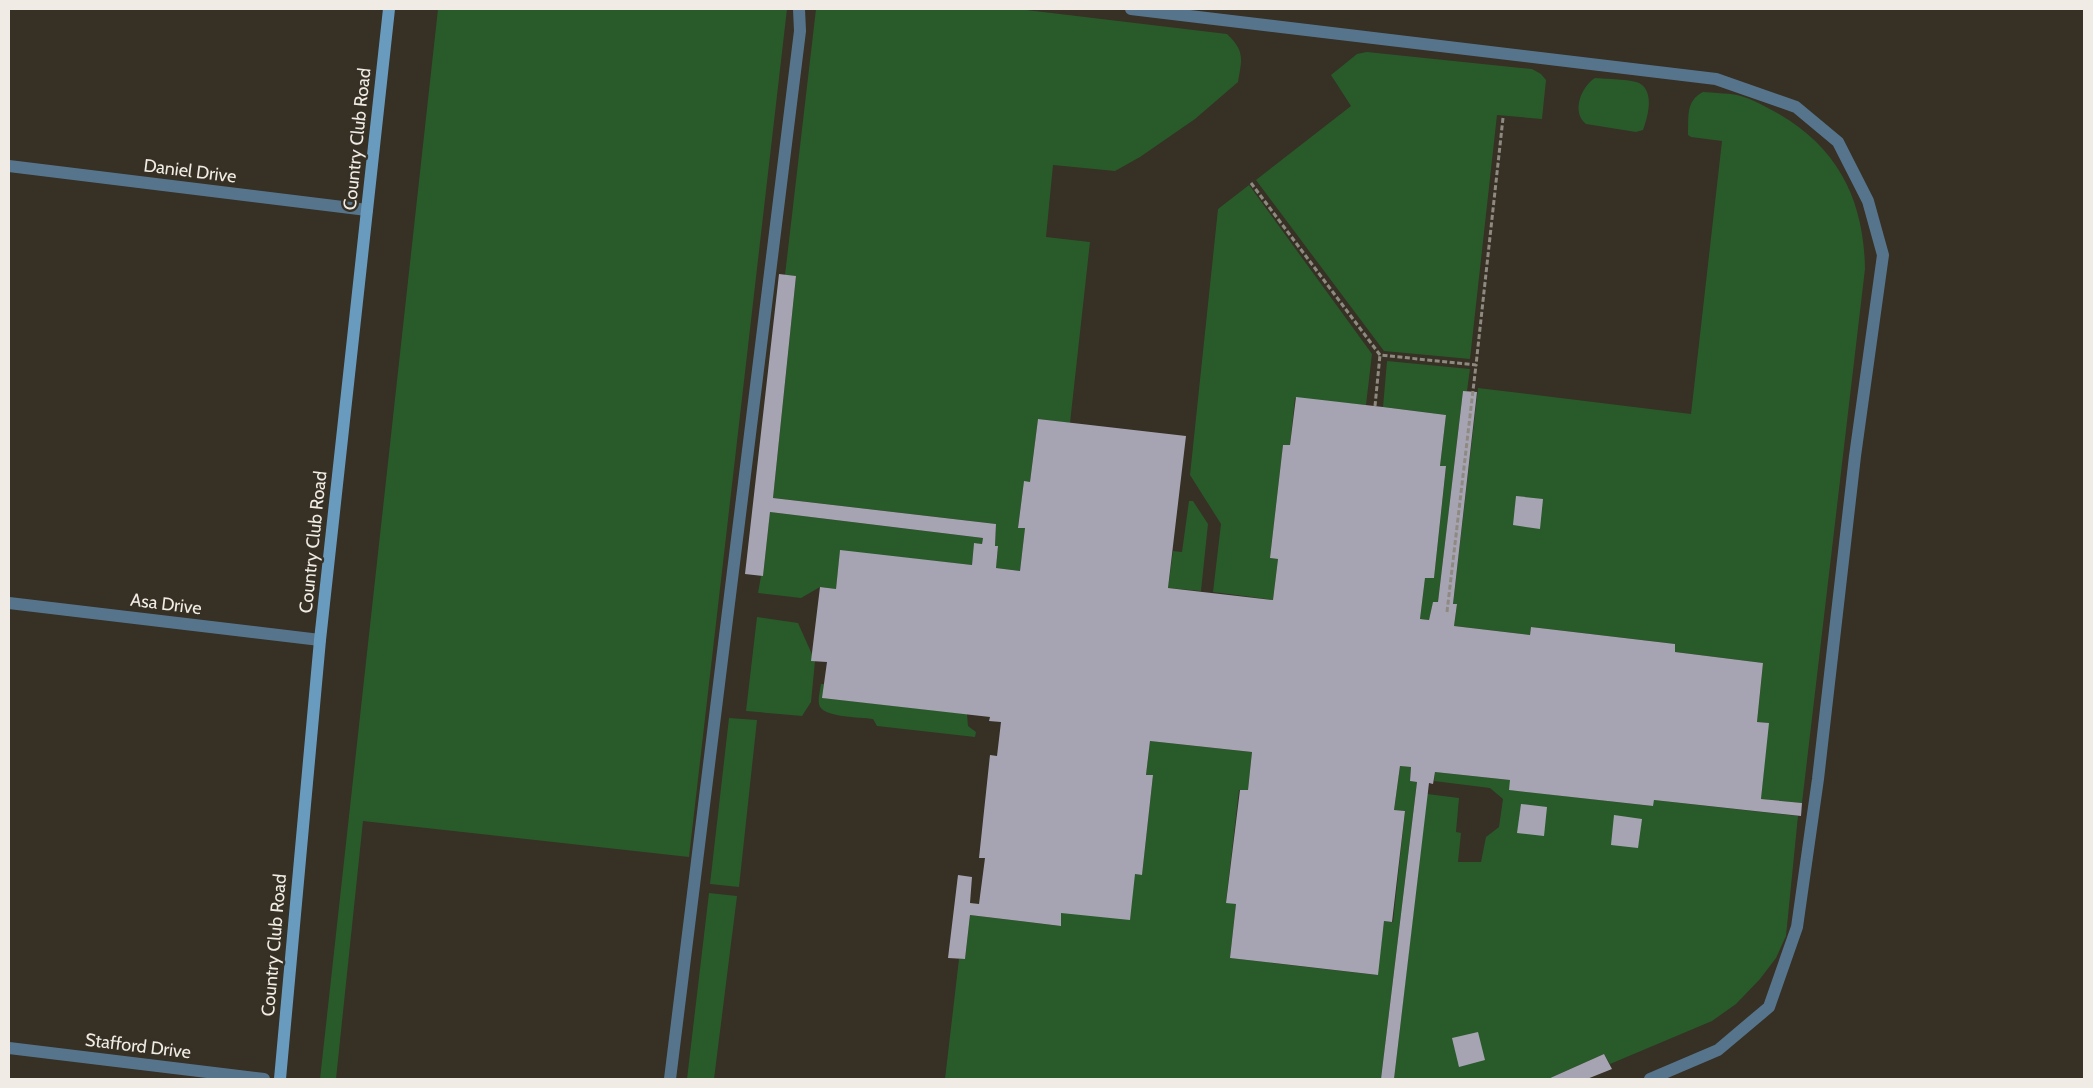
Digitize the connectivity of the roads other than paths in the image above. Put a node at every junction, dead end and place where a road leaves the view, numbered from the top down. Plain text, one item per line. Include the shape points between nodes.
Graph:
1 (389, 9) edge
2 (799, 9) edge
3 (1131, 9) edge
4 (9, 166) edge
5 (367, 210) junction
6 (9, 603) edge
7 (320, 640) junction
8 (9, 1048) edge
9 (264, 1079) edge
10 (280, 1079) edge
11 (670, 1079) edge
12 (1650, 1079) edge

1 - 5 street, Country Club Road
2 - 11 street via 799,41
3 - 12 street via 1716,78 1796,108 1838,142 1868,200 1883,255 1797,927 1769,1007 1718,1050
4 - 5 street, Daniel Drive
5 - 7 street, Country Club Road
6 - 7 street, Asa Drive
7 - 10 street, Country Club Road
8 - 9 street, Stafford Drive

